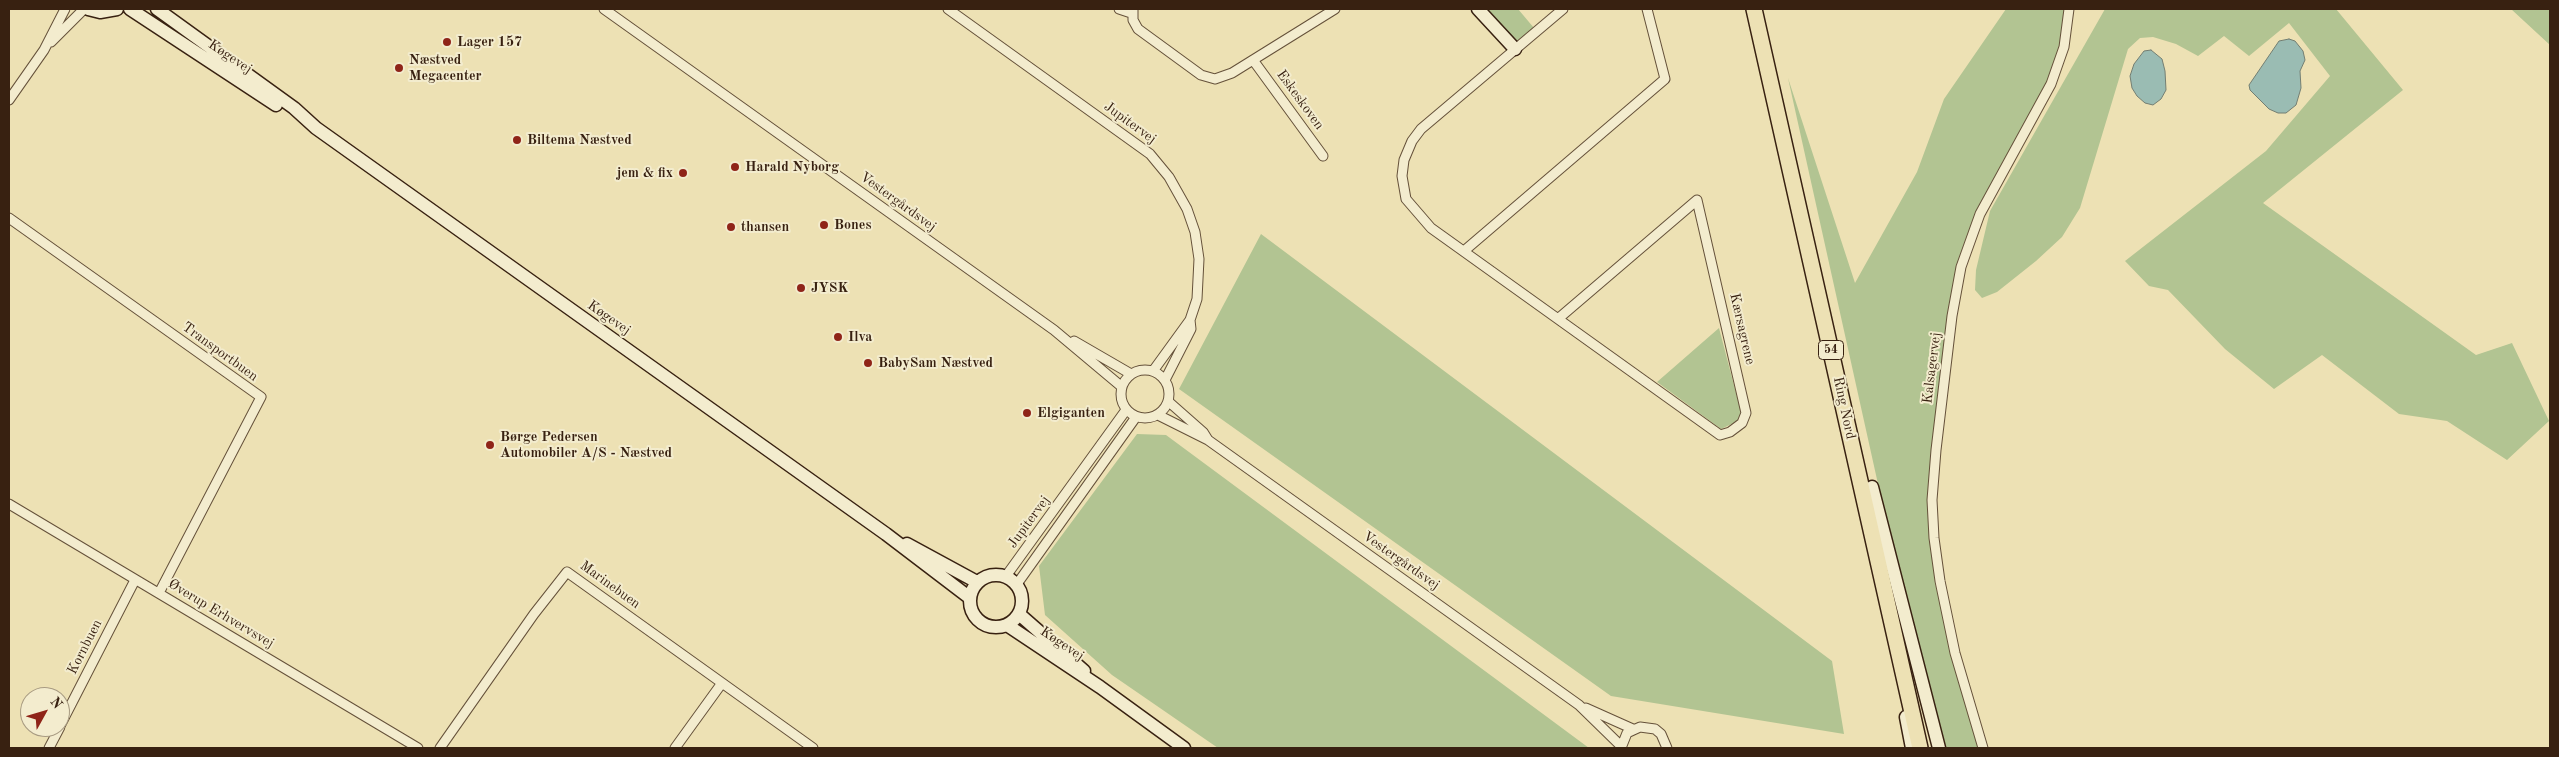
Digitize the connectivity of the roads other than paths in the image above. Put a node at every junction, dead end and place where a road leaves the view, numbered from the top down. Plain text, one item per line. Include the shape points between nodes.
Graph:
1 (66, 9) edge
2 (84, 9) edge
3 (88, 9) edge
4 (118, 9) edge
5 (130, 9) edge
6 (157, 9) edge
7 (604, 9) edge
8 (948, 9) edge
9 (1119, 9) edge
10 (1335, 9) edge
11 (1478, 9) edge
12 (1563, 9) edge
13 (1647, 9) edge
14 (1754, 9) edge
15 (1764, 9) edge
16 (2069, 9) edge
17 (1132, 11) edge
18 (1515, 49) junction
19 (44, 50) junction
20 (1254, 60) junction
21 (9, 100) edge
22 (316, 128) junction
23 (1323, 156) dead end
24 (9, 218) edge
25 (1464, 251) junction
26 (1559, 318) junction
27 (1190, 320) junction
28 (1054, 330) junction
29 (1153, 371) junction
30 (1131, 374) junction
31 (1165, 380) junction
32 (1122, 387) junction
33 (1169, 402) junction
34 (1126, 410) junction
35 (1158, 415) junction
36 (1136, 417) junction
37 (1208, 440) junction
38 (1872, 487) junction
39 (9, 504) edge
40 (886, 534) junction
41 (1006, 576) junction
42 (135, 580) junction
43 (977, 582) junction
44 (1017, 584) junction
45 (159, 593) junction
46 (970, 598) junction
47 (1019, 614) junction
48 (1007, 625) junction
49 (722, 683) junction
50 (1100, 687) junction
51 (1906, 692) junction
52 (1579, 704) junction
53 (70, 707) edge
54 (1632, 729) junction
55 (1621, 747) edge
56 (418, 748) edge
57 (440, 748) edge
58 (675, 748) edge
59 (813, 748) edge
60 (1184, 748) edge
61 (1667, 748) edge
62 (1912, 748) edge
63 (1920, 748) edge
64 (1928, 748) edge
65 (1939, 748) edge
66 (1983, 748) edge

1 - 19 street
2 - 19 street
3 - 4 street via 100,12
5 - 22 street, Køgevej
6 - 22 street, Køgevej via 294,108
7 - 28 street, Vestergårdsvej
8 - 27 street, Jupitervej via 1150,154 1169,177 1195,232 1199,259 1197,299
9 - 17 street
10 - 20 street
11 - 18 street
12 - 18 street, Kærsagrene
13 - 25 street via 1665,79
14 - 51 highway, Ring Nord / 54
15 - 38 highway, 54
16 - 66 street, Kalsagervej via 2064,47 2051,84 1980,214 1961,267 1939,421 1932,500 1940,581 1955,653
17 - 20 street via 1138,29 1208,78 1222,78
18 - 25 street, Kærsagrene via 1421,129 1404,160 1402,176 1406,200 1431,228
19 - 21 street
20 - 23 street, Eskeskoven
22 - 40 street, Køgevej
24 - 45 street, Transportbuen via 260,397
25 - 26 street, Kærsagrene
26 - 26 street, Kærsagrene via 1720,434 1742,424 1746,413 1697,200
27 - 29 street, Jupitervej
27 - 31 street, Jupitervej via 1191,329
28 - 30 street, Vestergårdsvej
28 - 32 street, Vestergårdsvej
29 - 30 street
29 - 31 street
30 - 32 street
31 - 33 street
32 - 34 street
33 - 35 street
33 - 37 street, Vestergårdsvej
34 - 36 street
34 - 41 street, Jupitervej
35 - 36 street via 1148,419
35 - 37 street, Vestergårdsvej
36 - 44 street, Jupitervej
37 - 52 street, Vestergårdsvej
38 - 64 highway, 54 via 1886,567
38 - 65 street
39 - 42 street, Øverup Erhvervsvej
40 - 43 street, Køgevej
40 - 46 street, Køgevej
41 - 43 street via 994,574
41 - 44 street
42 - 45 street, Øverup Erhvervsvej
42 - 53 street, Kornbuen
43 - 46 street
44 - 47 street via 1023,602
45 - 56 street, Øverup Erhvervsvej
46 - 48 street via 973,614 978,620 992,627
47 - 48 street
47 - 50 street, Køgevej
48 - 50 street, Køgevej
49 - 57 street, Marinebuen via 567,572
49 - 58 street
49 - 59 street, Marinebuen
50 - 60 street, Køgevej
51 - 62 street via 1906,717
51 - 63 highway, 54
52 - 54 street, Vestergårdsvej
52 - 55 street, Vestergårdsvej
54 - 55 street
54 - 61 street via 1648,727 1655,730 1661,734

